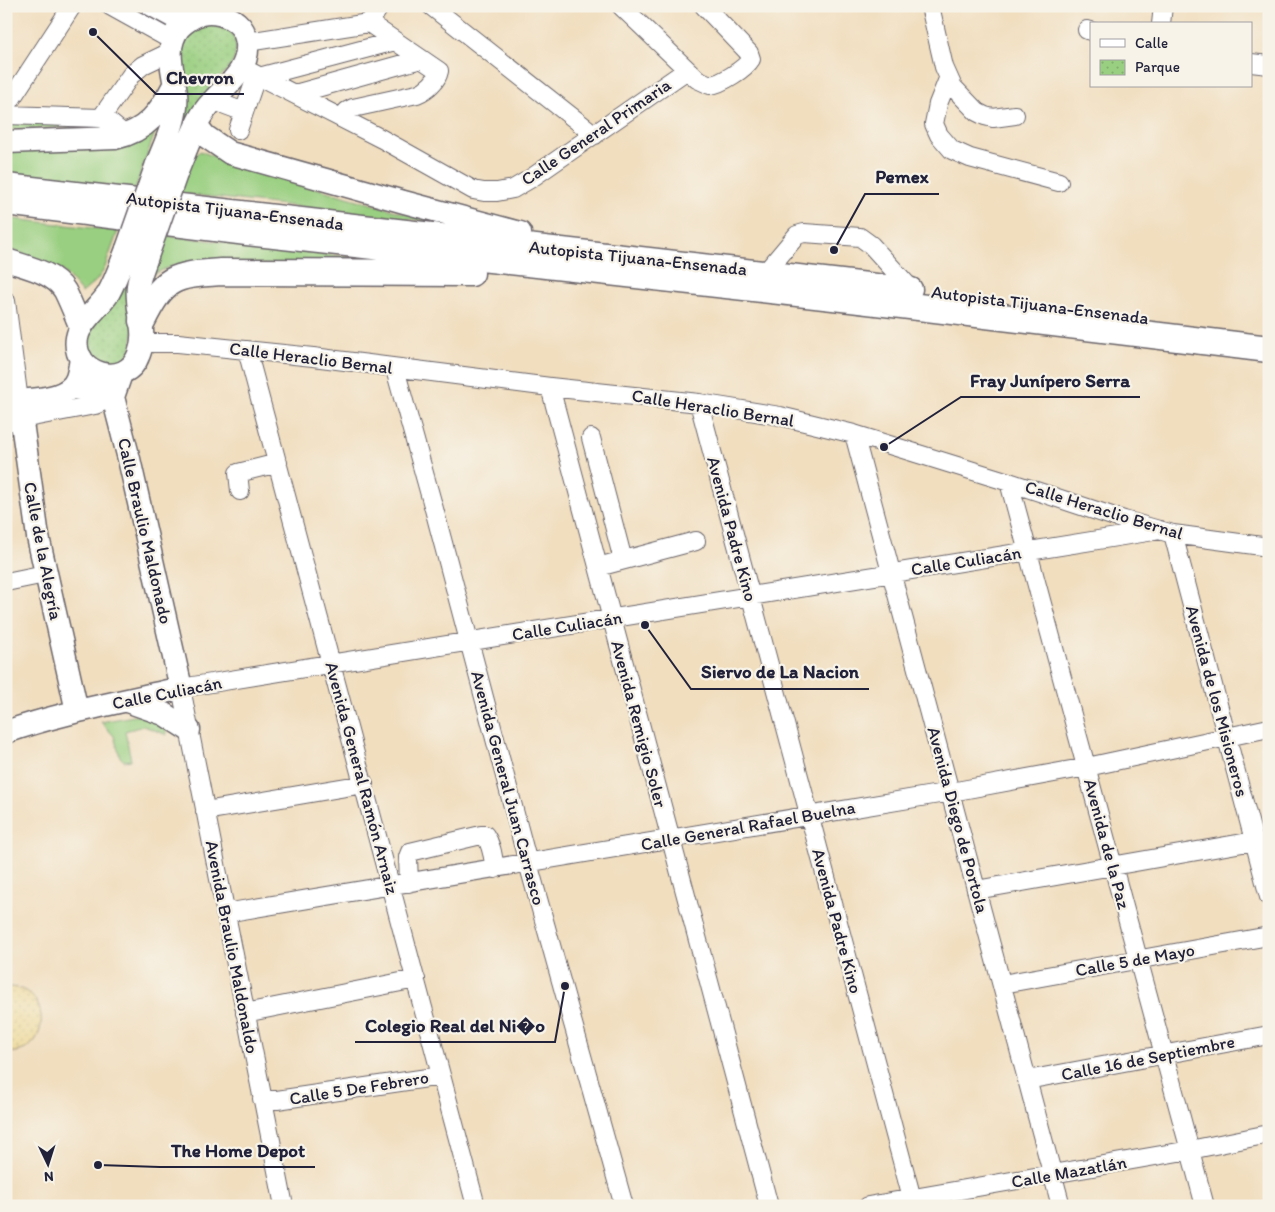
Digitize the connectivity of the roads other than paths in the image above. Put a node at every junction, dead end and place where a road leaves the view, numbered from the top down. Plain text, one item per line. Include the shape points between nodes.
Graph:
1 (72, 6) edge
2 (110, 6) edge
3 (150, 6) edge
4 (380, 6) edge
5 (431, 6) edge
6 (621, 6) edge
7 (704, 6) edge
8 (930, 6) edge
9 (1163, 6) edge
10 (233, 12) edge
11 (1161, 22) edge
12 (369, 23) junction
13 (175, 39) junction
14 (395, 41) junction
15 (247, 42) junction
16 (421, 59) junction
17 (1252, 63) edge
18 (1269, 65) edge
19 (687, 70) junction
20 (251, 72) junction
21 (948, 79) junction
22 (175, 84) junction
23 (295, 94) junction
24 (212, 100) junction
25 (6, 107) edge
26 (244, 112) junction
27 (6, 115) edge
28 (1015, 115) dead end
29 (101, 118) junction
30 (341, 118) junction
31 (196, 126) junction
32 (238, 130) dead end
33 (594, 135) junction
34 (126, 136) junction
35 (6, 142) edge
36 (166, 170) junction
37 (1059, 182) dead end
38 (6, 185) edge
39 (6, 202) edge
40 (137, 253) junction
41 (606, 255) junction
42 (6, 260) edge
43 (766, 272) junction
44 (628, 276) junction
45 (910, 289) junction
46 (6, 301) edge
47 (81, 328) junction
48 (142, 332) junction
49 (1269, 332) edge
50 (1269, 349) edge
51 (247, 350) junction
52 (81, 358) junction
53 (395, 368) junction
54 (121, 374) junction
55 (550, 387) junction
56 (71, 388) junction
57 (113, 398) junction
58 (699, 404) junction
59 (13, 411) edge
60 (854, 434) junction
61 (590, 438) dead end
62 (278, 463) junction
63 (1009, 482) junction
64 (240, 491) dead end
65 (1166, 532) junction
66 (696, 542) dead end
67 (1269, 548) edge
68 (1028, 551) junction
69 (623, 560) junction
70 (598, 567) junction
71 (892, 573) junction
72 (45, 574) junction
73 (6, 582) edge
74 (750, 596) junction
75 (611, 618) junction
76 (468, 642) junction
77 (332, 664) junction
78 (181, 688) junction
79 (128, 701) junction
80 (76, 711) junction
81 (1269, 728) edge
82 (189, 730) junction
83 (6, 732) edge
84 (1227, 738) junction
85 (1086, 767) junction
86 (364, 784) junction
87 (950, 792) junction
88 (205, 811) junction
89 (808, 815) junction
90 (670, 840) junction
91 (1254, 841) junction
92 (528, 864) junction
93 (1113, 866) junction
94 (495, 869) junction
95 (409, 883) junction
96 (391, 886) junction
97 (976, 890) junction
98 (1269, 897) edge
99 (225, 913) junction
100 (1269, 936) edge
101 (1139, 960) junction
102 (416, 979) junction
103 (1002, 984) junction
104 (245, 1013) junction
105 (1269, 1035) edge
106 (1164, 1054) junction
107 (441, 1076) junction
108 (1027, 1080) junction
109 (268, 1103) junction
110 (1269, 1134) edge
111 (1190, 1150) junction
112 (1052, 1175) junction
113 (913, 1202) edge
114 (284, 1206) edge
115 (476, 1206) edge
116 (624, 1206) edge
117 (768, 1206) edge
118 (868, 1206) edge
119 (1060, 1206) edge
120 (1206, 1206) edge

1 - 25 street
2 - 13 street
3 - 13 street
4 - 12 street
5 - 33 street
6 - 19 street
7 - 19 street, Calle General Primaria via 751,59 714,85 704,84
8 - 21 street
9 - 11 street
10 - 13 main road via 203,14
10 - 15 main road
12 - 14 street
12 - 15 street
13 - 22 main road via 170,64
13 - 29 street via 131,75
14 - 16 street
14 - 20 street
15 - 20 main road
16 - 23 street
16 - 30 street via 440,73 426,90 353,108
17 - 18 street
19 - 33 street, Calle General Primaria
20 - 23 street, Calle General Primaria
20 - 24 main road via 232,82
20 - 26 street via 253,86
21 - 28 street via 976,112 993,118
21 - 37 street via 934,124 952,150 970,158
22 - 34 main road via 158,114
22 - 36 main road via 175,114
23 - 30 street, Calle General Primaria
24 - 26 street
24 - 31 main road
26 - 32 street
27 - 29 street
29 - 34 street
30 - 33 street, Calle General Primaria via 461,184 484,192 513,188
31 - 36 main road
31 - 41 main road via 230,153
34 - 35 main road
36 - 40 main road, bridge
38 - 41 main road, Autopista Tijuana-Ensenada
39 - 44 highway, Autopista Tijuana-Ensenada
40 - 47 main road
40 - 48 main road
41 - 43 main road, Autopista Tijuana-Ensenada
42 - 47 main road via 44,273 56,281 64,290
43 - 45 main road, Autopista Tijuana-Ensenada
43 - 45 street via 797,235 860,237
44 - 48 highway via 334,272 189,274 162,288 152,302
44 - 50 highway, Autopista Tijuana-Ensenada
45 - 49 highway, Autopista Tijuana-Ensenada
46 - 59 street, Calle de la Alegría
47 - 52 main road via 77,338
48 - 51 street, Calle Heraclio Bernal via 178,342
48 - 54 main road via 139,356 133,366
51 - 53 street, Calle Heraclio Bernal
51 - 62 street, Avenida General Ramón Arnaiz
52 - 54 main road via 88,367 101,374
52 - 56 main road via 77,380
53 - 55 street, Calle Heraclio Bernal
53 - 76 street, Avenida General Juan Carrasco
54 - 57 main road
55 - 58 street, Calle Heraclio Bernal
55 - 70 street, Avenida Remigio Soler
56 - 57 main road via 101,390
56 - 59 main road
57 - 59 street via 95,406
57 - 78 main road, Calle Braulio Maldonado
58 - 60 street, Calle Heraclio Bernal via 780,416
58 - 74 street, Avenida Padre Kino
59 - 72 main road, Calle de la Alegría
60 - 63 street, Calle Heraclio Bernal
60 - 71 street, Avenida Diego de Portola
61 - 69 street
62 - 64 street via 238,473
62 - 77 street, Avenida General Ramón Arnaiz
63 - 65 street, Calle Heraclio Bernal
63 - 68 street, Avenida de la Paz
65 - 67 street, Calle Heraclio Bernal
65 - 68 street, Calle Culiacán
65 - 84 street, Avenida de los Misioneros
66 - 69 street
68 - 71 street, Calle Culiacán
68 - 85 street, Avenida de la Paz
69 - 70 street
70 - 75 street, Avenida Remigio Soler
71 - 74 street, Calle Culiacán
71 - 87 street, Avenida Diego de Portola
72 - 73 street
72 - 80 main road, Calle de la Alegría
74 - 75 street, Calle Culiacán
74 - 89 street, Avenida Padre Kino
75 - 76 street, Calle Culiacán
75 - 90 street, Avenida Remigio Soler
76 - 77 street, Calle Culiacán
76 - 92 street, Avenida General Juan Carrasco
77 - 78 street, Calle Culiacán
77 - 86 street, Avenida General Ramón Arnaiz
78 - 79 main road, Calle Culiacán
78 - 82 street, Avenida Braulio Maldonaldo
79 - 80 main road, Calle Culiacán
79 - 82 main road via 164,714
80 - 83 main road, Calle Culiacán
81 - 84 street, Calle General Rafael Buelna
82 - 88 street, Avenida Braulio Maldonaldo
84 - 85 street, Calle General Rafael Buelna
84 - 91 street, Avenida de los Misioneros
85 - 87 street, Calle General Rafael Buelna
85 - 93 street, Avenida de la Paz
86 - 88 street
86 - 96 street, Avenida General Ramón Arnaiz
87 - 89 street, Calle General Rafael Buelna
87 - 97 street, Avenida Diego de Portola
88 - 99 street, Avenida Braulio Maldonaldo
89 - 90 street, Calle General Rafael Buelna
89 - 113 street, Avenida Padre Kino
90 - 92 street, Calle General Rafael Buelna
90 - 117 street, Avenida Remigio Soler
91 - 93 street
91 - 98 street, Avenida de los Misioneros
92 - 94 street, Calle General Rafael Buelna
92 - 116 street, Avenida General Juan Carrasco
93 - 97 street
93 - 101 street, Avenida de la Paz
94 - 95 street, Calle General Rafael Buelna
94 - 95 street via 488,839 481,835 410,852
95 - 96 street, Calle General Rafael Buelna
96 - 99 street, Calle General Rafael Buelna
96 - 102 street, Avenida General Ramón Arnaiz
97 - 103 street, Avenida Diego de Portola
99 - 104 street, Avenida Braulio Maldonaldo
100 - 101 street, Calle 5 de Mayo
101 - 103 street, Calle 5 de Mayo
101 - 106 street, Avenida de la Paz
102 - 104 street
102 - 107 street, Avenida General Ramón Arnaiz
103 - 108 street, Avenida Diego de Portola
104 - 109 street, Avenida Braulio Maldonaldo
105 - 106 street, Calle 16 de Septiembre
106 - 108 street, Calle 16 de Septiembre
106 - 111 street, Avenida de la Paz
107 - 109 street, Calle 5 De Febrero
107 - 115 street, Avenida General Ramón Arnaiz
108 - 112 street, Avenida Diego de Portola
109 - 114 street, Avenida Braulio Maldonaldo
110 - 111 street, Calle Mazatlán
111 - 112 street, Calle Mazatlán
111 - 120 street, Avenida de la Paz
112 - 113 street, Calle Mazatlán
112 - 119 street, Avenida Diego de Portola
113 - 118 street, Calle Mazatlán

